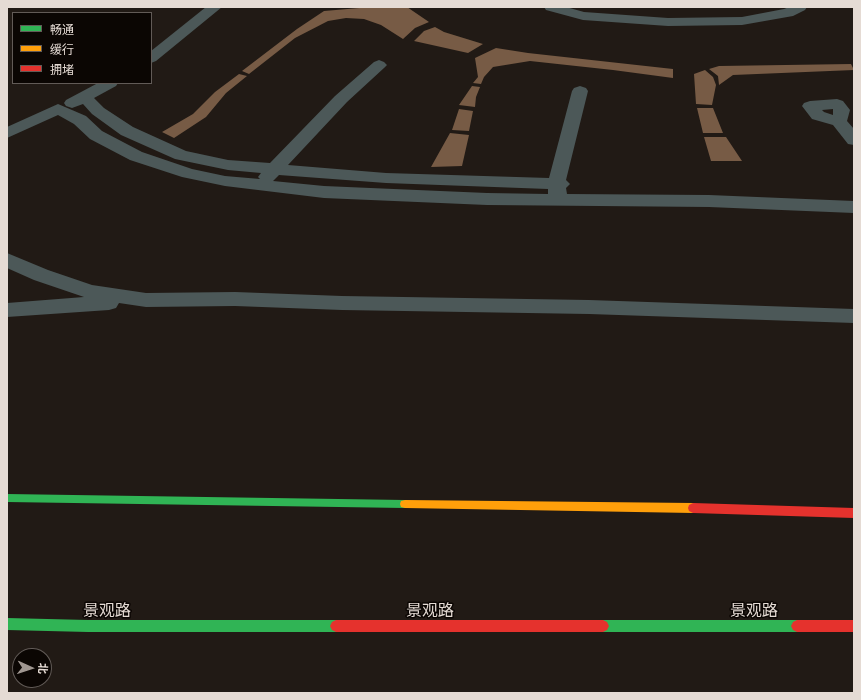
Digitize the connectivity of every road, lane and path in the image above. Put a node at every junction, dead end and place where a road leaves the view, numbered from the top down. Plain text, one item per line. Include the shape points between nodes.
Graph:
1 (215, 7) edge
2 (551, 7) edge
3 (663, 7) edge
4 (800, 7) edge
5 (668, 22) junction
6 (152, 57) edge
7 (379, 65) dead end
8 (108, 84) edge
9 (580, 91) dead end
10 (85, 97) junction
11 (58, 109) junction
12 (839, 121) dead end
13 (7, 133) edge
14 (854, 140) edge
15 (273, 170) junction
16 (262, 185) junction
17 (557, 191) junction
18 (854, 194) edge
19 (854, 207) edge
20 (7, 260) edge
21 (146, 300) junction
22 (7, 310) edge
23 (854, 316) edge
24 (7, 498) edge
25 (854, 513) edge
26 (7, 624) edge
27 (854, 626) edge

1 - 6 street
2 - 5 street via 583,16
3 - 5 street
4 - 5 street via 788,13 742,21
7 - 15 street via 341,99
8 - 10 street
9 - 17 street
10 - 11 street
10 - 15 street via 98,111 127,131 180,155 228,166
11 - 13 street
11 - 16 street via 80,120 96,135 136,156 188,174 225,182
12 - 14 street
15 - 16 street
15 - 17 street
16 - 17 street via 324,192 487,199
17 - 18 street via 696,186
17 - 19 street
20 - 21 street via 90,292
21 - 22 street
21 - 23 street via 235,299
24 - 25 street via 757,509
26 - 27 street, 景观路

